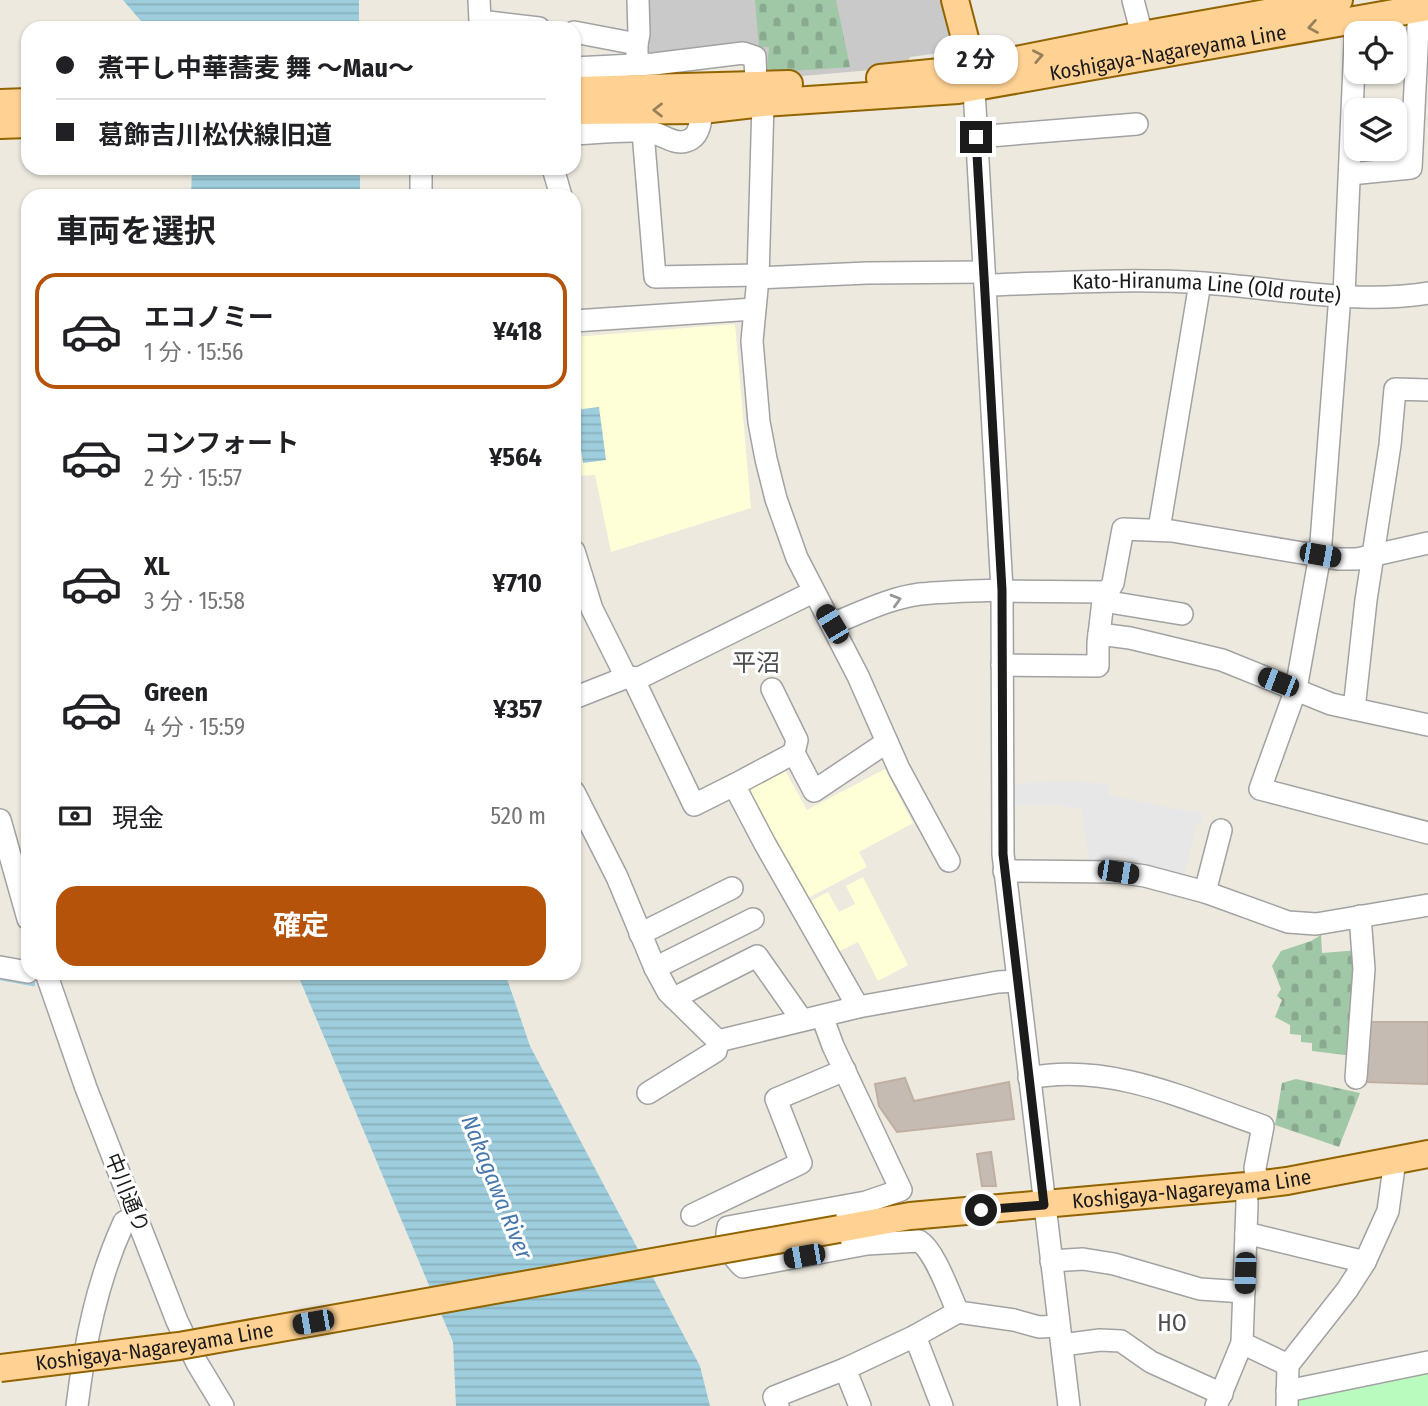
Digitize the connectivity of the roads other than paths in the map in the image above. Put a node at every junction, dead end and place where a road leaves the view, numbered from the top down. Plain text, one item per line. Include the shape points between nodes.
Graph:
1 (479, 0) edge
2 (638, 0) edge
3 (955, 0) edge
4 (1133, 0) edge
5 (1424, 7) edge
6 (1347, 10) edge
7 (480, 21) edge
8 (581, 35) edge
9 (1142, 35) junction
10 (637, 55) junction
11 (581, 67) edge
12 (972, 79) junction
13 (581, 90) edge
14 (760, 94) junction
15 (21, 102) edge
16 (0, 103) edge
17 (702, 110) junction
18 (581, 111) edge
19 (21, 124) edge
20 (1137, 124) dead end
21 (0, 125) edge
22 (643, 132) junction
23 (581, 134) edge
24 (976, 137) junction
25 (1350, 174) junction
26 (758, 276) junction
27 (984, 279) junction
28 (1200, 283) junction
29 (1428, 292) edge
30 (1342, 295) junction
31 (754, 309) junction
32 (581, 315) edge
33 (1428, 390) edge
34 (1159, 529) junction
35 (1428, 543) edge
36 (1320, 555) junction
37 (1373, 556) junction
38 (581, 574) edge
39 (1002, 590) junction
40 (813, 592) junction
41 (1105, 596) junction
42 (1182, 614) dead end
43 (832, 624) junction
44 (1099, 634) junction
45 (1002, 665) junction
46 (630, 678) junction
47 (772, 689) dead end
48 (1296, 689) junction
49 (581, 696) edge
50 (1354, 709) junction
51 (1428, 725) edge
52 (887, 742) junction
53 (794, 753) junction
54 (734, 785) junction
55 (581, 806) edge
56 (0, 820) edge
57 (1221, 830) dead end
58 (1428, 833) edge
59 (4, 854) edge
60 (949, 861) dead end
61 (1004, 871) junction
62 (732, 888) dead end
63 (1205, 892) junction
64 (21, 900) edge
65 (1428, 905) edge
66 (1360, 916) junction
67 (753, 919) dead end
68 (640, 934) junction
69 (0, 967) edge
70 (655, 968) junction
71 (21, 971) edge
72 (48, 980) edge
73 (1017, 981) junction
74 (674, 998) junction
75 (858, 1007) junction
76 (812, 1018) junction
77 (718, 1041) junction
78 (845, 1070) junction
79 (1029, 1078) junction
80 (1356, 1078) dead end
81 (648, 1093) dead end
82 (1428, 1154) edge
83 (1395, 1160) junction
84 (1251, 1185) junction
85 (1044, 1205) junction
86 (692, 1215) dead end
87 (136, 1216) junction
88 (1246, 1233) junction
89 (1051, 1261) junction
90 (1365, 1262) junction
91 (1244, 1292) junction
92 (957, 1312) junction
93 (1060, 1335) junction
94 (915, 1336) junction
95 (1242, 1343) junction
96 (1428, 1362) edge
97 (1288, 1366) junction
98 (0, 1368) edge
99 (845, 1369) junction
100 (1287, 1399) edge
101 (1219, 1400) edge
102 (77, 1406) edge
103 (223, 1406) edge
104 (778, 1406) edge
105 (860, 1406) edge
106 (942, 1406) edge
107 (1069, 1406) edge

1 - 7 street
2 - 10 street
3 - 12 main road
4 - 9 street
5 - 6 main road, Koshigaya-Nagareyama Line
5 - 25 street via 1411,168
6 - 9 main road, Koshigaya-Nagareyama Line
6 -> 12 main road, Koshigaya-Nagareyama Line
6 - 25 street
8 - 10 street
12 -> 9 main road, Koshigaya-Nagareyama Line
10 - 11 street
10 - 14 street via 749,54 755,57
12 - 14 main road, Koshigaya-Nagareyama Line via 826,83
12 - 24 street
13 - 14 main road, Koshigaya-Nagareyama Line
14 - 17 main road, Koshigaya-Nagareyama Line
14 - 26 street
15 - 16 main road
17 -> 18 main road, Koshigaya-Nagareyama Line
17 - 22 street via 691,140 671,141
19 - 21 main road
20 - 24 street
22 - 23 street
22 - 26 street, Kato-Hiranuma Line (Old route) via 655,277
24 - 27 street
25 - 30 street
26 - 27 street, Kato-Hiranuma Line (Old route) via 867,273
26 - 31 street
27 - 28 street, Kato-Hiranuma Line (Old route)
27 - 39 street
28 - 30 street, Kato-Hiranuma Line (Old route)
28 - 34 street
29 - 30 street, Kato-Hiranuma Line (Old route)
30 - 36 street
31 - 32 street
31 - 40 street via 756,395 766,459 788,536
33 - 37 street via 1395,389
34 - 36 street
34 - 41 street via 1123,529 1114,583
35 - 37 street
36 - 37 street
36 - 48 street
37 - 50 street
38 - 46 street via 592,609
39 - 41 street
43 -> 39 street via 920,594
39 - 45 street
40 - 43 street
40 - 46 street via 639,678
41 - 42 street
41 - 44 street
43 - 52 street
44 - 45 street via 1098,666
44 - 48 street via 1222,660
45 - 61 street
46 - 49 street
46 - 54 street via 694,805
47 - 53 street via 797,740
48 - 50 street
48 - 58 street via 1260,789
50 - 51 street
52 - 53 street via 814,791
52 - 60 street
53 - 54 street
54 - 75 street
55 - 68 street
56 - 59 street
57 - 63 street
59 - 64 street
61 - 63 street via 1118,872
61 - 73 street
62 - 68 street
63 - 66 street via 1288,922
65 - 66 street
66 - 80 street via 1364,970
67 - 70 street
68 - 70 street
69 - 71 street
70 - 74 street
72 - 87 street, 中川通り
73 - 75 street
73 - 79 street
74 - 76 street via 757,956
74 - 77 street
75 - 76 street
76 - 77 street
76 - 78 street
77 - 81 street via 716,1051
78 - 86 street via 776,1099 801,1163
78 - 92 street via 901,1190 866,1202 728,1227 725,1237 733,1258 743,1267 867,1244 919,1241 925,1244
79 - 84 street via 1119,1078 1263,1125
79 - 85 street
82 - 83 main road, Koshigaya-Nagareyama Line
83 - 84 main road, Koshigaya-Nagareyama Line
83 - 90 street via 1388,1211
84 - 85 main road, Koshigaya-Nagareyama Line
84 - 88 street
85 - 89 street
85 - 98 main road, Koshigaya-Nagareyama Line, bridge via 910,1216 179,1346
87 - 102 street via 124,1222 99,1284
87 - 103 street, 中川通り via 177,1321
88 - 90 street
88 - 91 street
89 - 91 street via 1083,1259 1200,1289
89 - 93 street
90 - 97 street
91 - 95 street
92 - 93 street via 1014,1320
92 - 94 street
93 - 101 street via 1121,1341
93 - 107 street
94 - 99 street
94 - 106 street
95 - 97 street
95 - 101 street
96 - 100 street
97 - 100 street
99 - 104 street via 774,1397
99 - 105 street

